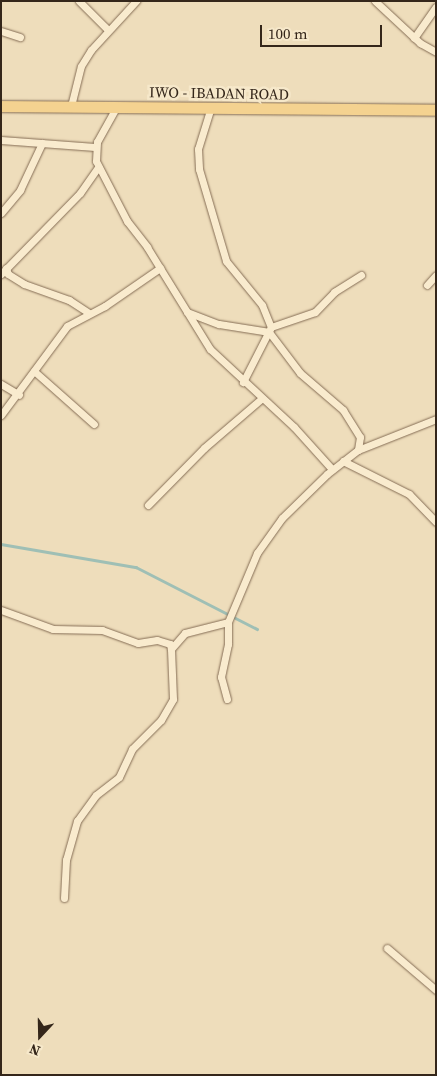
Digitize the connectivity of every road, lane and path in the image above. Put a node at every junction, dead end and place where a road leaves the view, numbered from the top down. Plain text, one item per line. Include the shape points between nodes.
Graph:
1 (79, 1) edge
2 (136, 1) edge
3 (375, 1) edge
4 (436, 7) edge
5 (107, 29) junction
6 (1, 31) edge
7 (20, 37) dead end
8 (414, 38) junction
9 (436, 52) edge
10 (1, 106) edge
11 (71, 106) junction
12 (117, 106) junction
13 (211, 108) junction
14 (436, 110) edge
15 (1, 140) edge
16 (42, 143) junction
17 (95, 147) junction
18 (98, 167) junction
19 (1, 213) edge
20 (160, 268) junction
21 (4, 271) edge
22 (436, 274) edge
23 (361, 275) dead end
24 (428, 285) dead end
25 (187, 312) junction
26 (89, 313) junction
27 (270, 330) junction
28 (34, 371) junction
29 (243, 382) junction
30 (1, 384) edge
31 (19, 395) junction
32 (261, 399) junction
33 (1, 415) edge
34 (436, 420) edge
35 (94, 424) dead end
36 (360, 438) junction
37 (371, 445) junction
38 (358, 450) junction
39 (341, 463) junction
40 (330, 472) junction
41 (148, 505) dead end
42 (436, 522) edge
43 (1, 610) edge
44 (228, 622) junction
45 (171, 649) junction
46 (227, 699) dead end
47 (64, 898) dead end
48 (387, 948) dead end
49 (436, 990) edge

1 - 5 street
2 - 5 street
3 - 8 street
4 - 8 street
5 - 11 street via 81,66
6 - 7 street
8 - 9 street
10 - 11 main road, IWO - IBADAN ROAD
11 - 12 main road, IWO - IBADAN ROAD
12 - 13 main road, IWO - IBADAN ROAD
12 - 17 street
13 - 14 main road, IWO - IBADAN ROAD
13 - 27 street via 198,148 199,169 226,261 258,300
15 - 16 street
16 - 17 street
16 - 19 street via 20,190
17 - 18 street
18 - 20 street via 127,222
18 - 21 street via 80,193
20 - 25 street
20 - 26 street via 105,306
21 - 26 street via 24,284 69,300
22 - 24 street
23 - 27 street via 334,292 315,312
25 - 27 street via 219,324
25 - 29 street via 210,349
26 - 28 street via 61,332
27 - 29 street
27 - 36 street via 300,373 343,410
28 - 31 street
28 - 35 street
29 - 32 street
30 - 31 street
31 - 33 street
32 - 40 street via 294,427
32 - 41 street via 204,448
34 - 37 street
36 - 37 street
36 - 38 street
37 - 38 street
38 - 39 street
39 - 40 street
39 - 42 street via 410,494
40 - 44 street via 282,518 257,553
43 - 45 street via 52,629 102,630 138,643 157,640 170,644
44 - 45 street via 185,633
44 - 46 street via 228,644 221,677
45 - 47 street via 173,699 162,720 132,749 118,777 96,795 77,821 66,860
48 - 49 street

